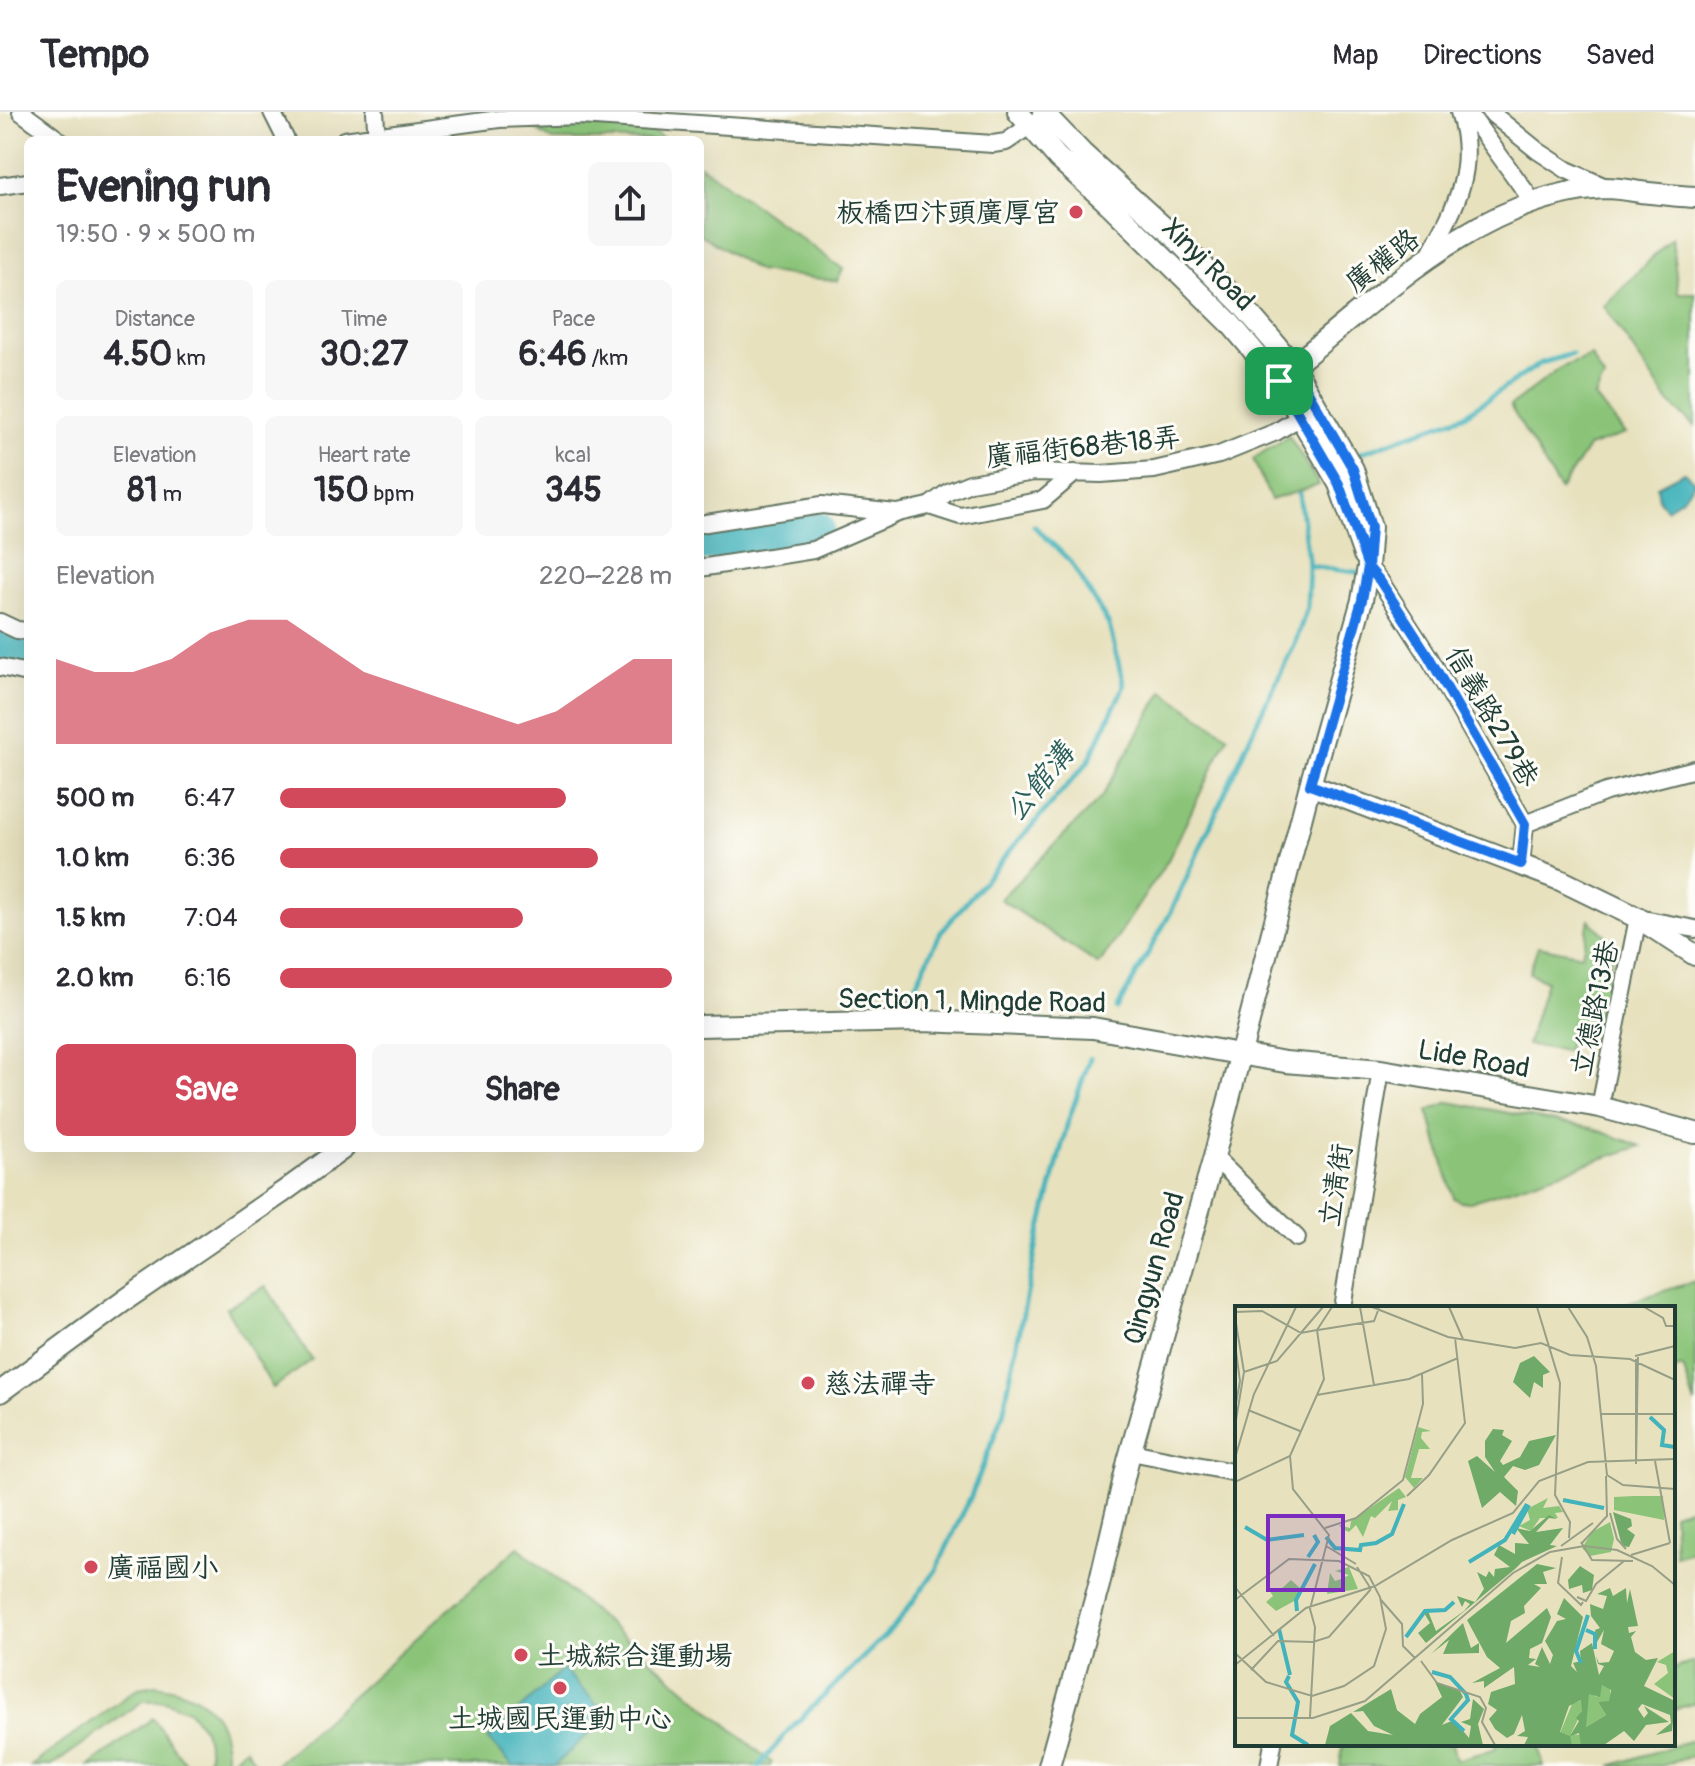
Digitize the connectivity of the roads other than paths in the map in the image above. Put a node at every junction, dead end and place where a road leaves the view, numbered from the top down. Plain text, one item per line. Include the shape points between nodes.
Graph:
1 (21, 112) edge
2 (272, 112) edge
3 (375, 112) edge
4 (1459, 112) edge
5 (1468, 112) edge
6 (1490, 112) edge
7 (1034, 116) edge
8 (54, 136) edge
9 (284, 136) edge
10 (377, 136) edge
11 (390, 136) edge
12 (24, 183) edge
13 (0, 186) edge
14 (1608, 188) junction
15 (1695, 197) edge
16 (1533, 202) junction
17 (1427, 258) junction
18 (1286, 374) junction
19 (1310, 414) junction
20 (1075, 473) junction
21 (929, 506) junction
22 (898, 513) junction
23 (704, 523) edge
24 (704, 567) edge
25 (1368, 567) junction
26 (0, 622) edge
27 (24, 631) edge
28 (0, 667) edge
29 (24, 672) edge
30 (1695, 769) edge
31 (1310, 785) junction
32 (1525, 824) junction
33 (1521, 864) junction
34 (1638, 918) junction
35 (1695, 929) edge
36 (1695, 955) edge
37 (704, 1026) edge
38 (1241, 1055) junction
39 (1381, 1070) junction
40 (1600, 1107) junction
41 (1695, 1133) edge
42 (339, 1152) edge
43 (1214, 1157) junction
44 (1297, 1238) dead end
45 (1342, 1306) edge
46 (0, 1392) edge
47 (1131, 1452) junction
48 (1235, 1473) edge
49 (1273, 1746) edge
50 (1049, 1766) edge
51 (1269, 1766) edge

1 - 8 street
2 - 9 street
3 - 10 street
4 - 17 street via 1465,130 1465,172 1453,212
5 - 16 street
6 - 14 street via 1567,170
7 - 11 street via 1006,142 993,144 580,116 490,120
7 - 18 street, Xinyi Road via 1058,158
12 - 13 street
14 - 15 street, 廣權路
14 - 16 street, 廣權路
16 - 17 street, 廣權路 via 1465,233
17 - 18 street, 廣權路
18 - 19 street, Xinyi Road
19 - 20 street, 廣福街68巷18弄 via 1219,455 1154,470
19 - 25 street, Xinyi Road
20 - 21 street, 廣福街68巷18弄 via 1034,472 970,483
20 - 21 street via 1043,500 960,516
21 - 22 street, 廣福街68巷18弄
22 - 23 street via 822,505
22 - 24 street via 813,550
25 - 31 street
25 - 32 street, 信義路279巷 via 1429,657
26 - 27 street
28 - 29 street
30 - 32 street, 信義路279巷 via 1606,792
31 - 33 street
31 - 38 street, Qingyun Road
32 - 33 street
33 - 34 street
34 - 35 street
34 - 36 street
34 - 40 street, 立德路13巷
37 - 38 street, Section 1, Mingde Road via 923,1021 1093,1028
38 - 39 street, Lide Road
38 - 43 street, Qingyun Road
39 - 40 street, Lide Road
39 - 45 street, 立清街
40 - 41 street, Lide Road
42 - 46 street
43 - 44 street
43 - 47 street, Qingyun Road
47 - 48 street
47 - 50 street, Qingyun Road
49 - 51 street

